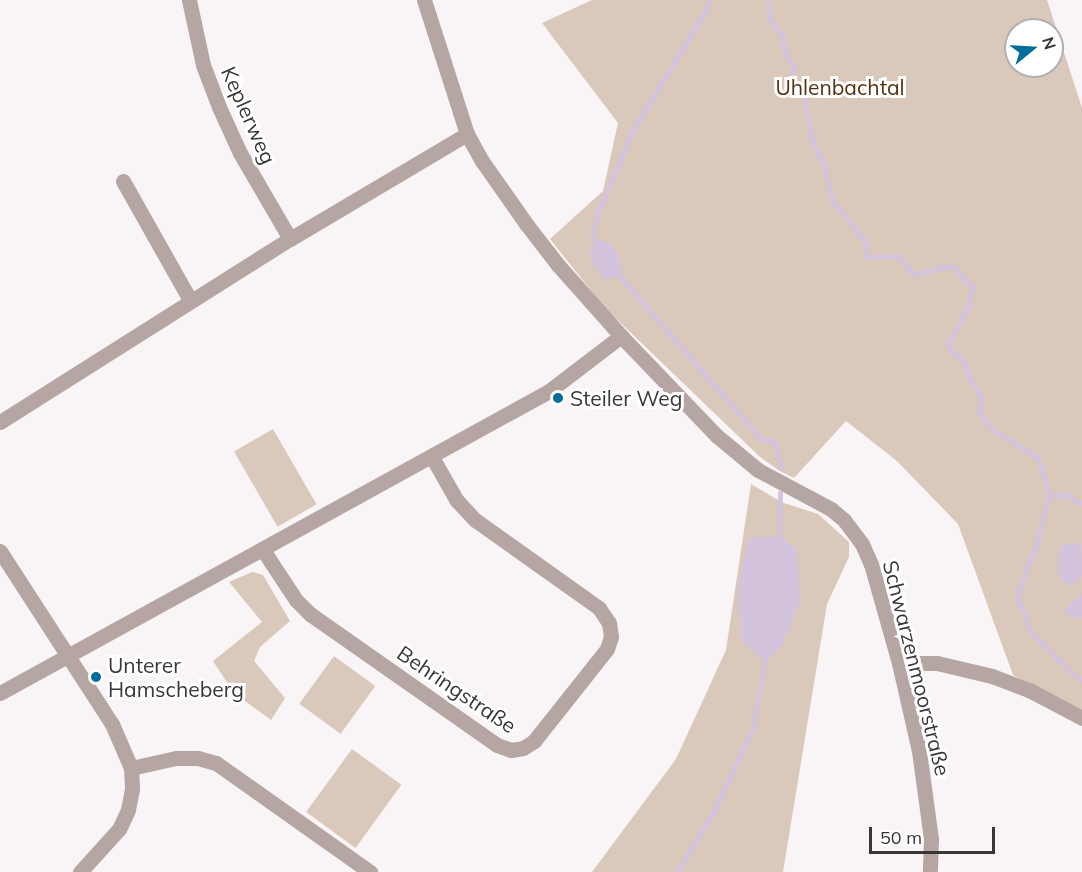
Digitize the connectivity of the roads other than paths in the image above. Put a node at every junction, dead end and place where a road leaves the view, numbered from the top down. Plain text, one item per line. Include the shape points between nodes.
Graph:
1 (189, 0) edge
2 (424, 0) edge
3 (467, 134) junction
4 (123, 181) dead end
5 (290, 239) junction
6 (190, 300) junction
7 (621, 336) junction
8 (0, 422) edge
9 (432, 457) junction
10 (263, 550) junction
11 (0, 551) edge
12 (66, 655) junction
13 (899, 663) junction
14 (0, 693) edge
15 (1082, 718) edge
16 (131, 768) junction
17 (80, 872) edge
18 (370, 872) edge
19 (930, 872) edge

1 - 5 street, Keplerweg via 203,65 219,106 240,153
2 - 3 street, Schwarzenmoorstraße
3 - 5 street
3 - 7 street, Schwarzenmoorstraße via 527,225
4 - 6 street
5 - 6 street
6 - 8 street
7 - 9 street via 549,391
7 - 13 street, Schwarzenmoorstraße via 742,458 831,509 850,527 871,564
9 - 10 street
9 - 10 street, Behringstraße via 457,501 475,520 600,609 609,623 611,637 607,649 534,741 523,748 511,750 497,745 310,614
10 - 12 street
11 - 12 street
12 - 14 street
12 - 16 street via 112,724
13 - 15 street via 937,663 992,675
13 - 19 street, Schwarzenmoorstraße via 928,800
16 - 17 street via 128,810 119,828
16 - 18 street via 176,758 216,763

